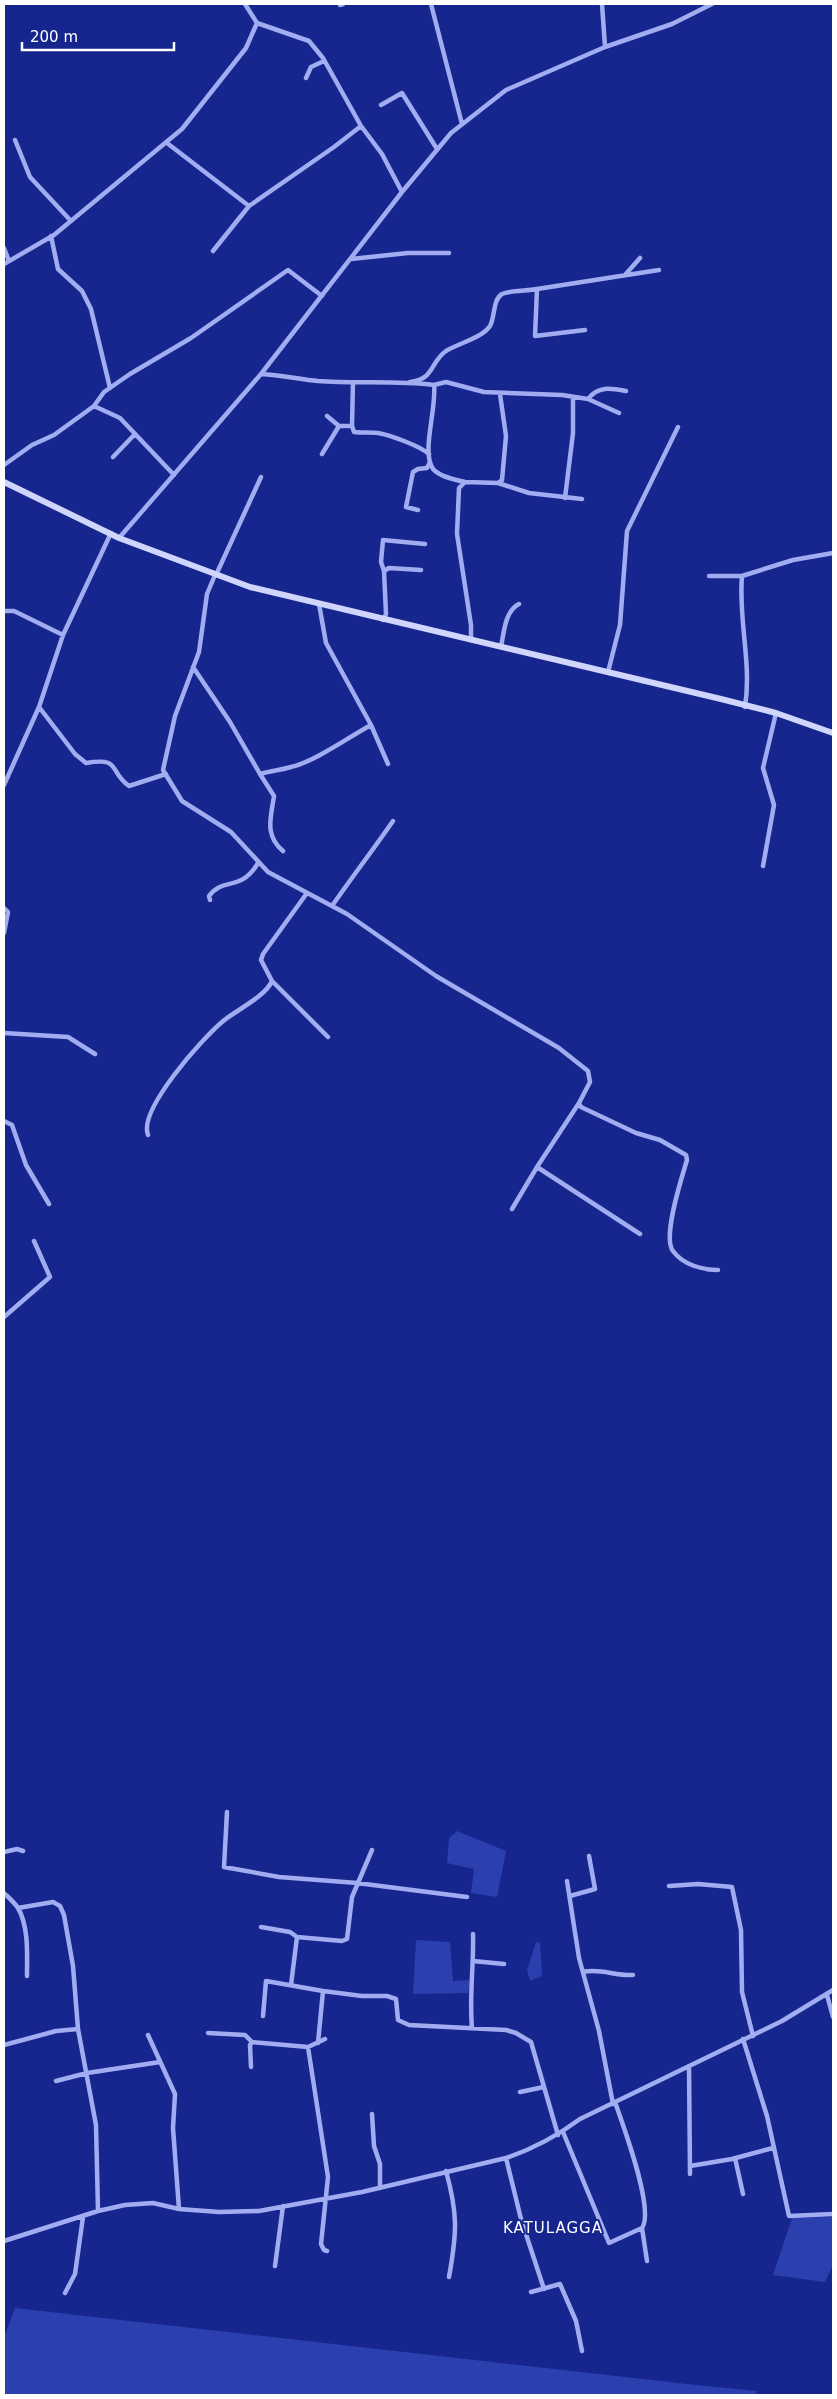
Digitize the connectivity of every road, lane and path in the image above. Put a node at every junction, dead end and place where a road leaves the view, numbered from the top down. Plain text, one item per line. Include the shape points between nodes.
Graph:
1 (245, 4) edge
2 (431, 4) edge
3 (602, 4) edge
4 (712, 4) edge
5 (257, 24) junction
6 (605, 47) junction
7 (324, 61) junction
8 (306, 78) dead end
9 (381, 105) dead end
10 (462, 124) junction
11 (361, 126) junction
12 (15, 140) dead end
13 (167, 143) junction
14 (438, 150) junction
15 (402, 192) junction
16 (249, 206) junction
17 (71, 221) junction
18 (51, 236) junction
19 (4, 248) edge
20 (213, 251) dead end
21 (449, 253) dead end
22 (640, 258) dead end
23 (351, 259) junction
24 (9, 261) junction
25 (4, 264) edge
26 (659, 270) dead end
27 (625, 276) junction
28 (537, 289) junction
29 (322, 296) junction
30 (585, 330) dead end
31 (260, 374) junction
32 (353, 382) junction
33 (410, 382) junction
34 (434, 385) junction
35 (110, 388) junction
36 (626, 391) dead end
37 (500, 394) junction
38 (573, 397) junction
39 (588, 399) junction
40 (94, 406) junction
41 (619, 413) dead end
42 (327, 416) dead end
43 (339, 426) junction
44 (352, 426) junction
45 (678, 427) dead end
46 (135, 434) junction
47 (322, 454) dead end
48 (429, 454) junction
49 (113, 457) dead end
50 (430, 462) junction
51 (4, 465) edge
52 (174, 475) junction
53 (261, 478) dead end
54 (455, 479) junction
55 (4, 482) edge
56 (465, 482) junction
57 (498, 483) junction
58 (459, 488) junction
59 (565, 498) junction
60 (582, 499) dead end
61 (418, 510) dead end
62 (111, 533) junction
63 (119, 538) junction
64 (425, 544) dead end
65 (833, 553) edge
66 (421, 570) dead end
67 (384, 571) junction
68 (216, 575) junction
69 (709, 576) dead end
70 (742, 576) junction
71 (320, 604) junction
72 (519, 604) dead end
73 (4, 611) edge
74 (383, 620) junction
75 (63, 635) junction
76 (471, 640) junction
77 (501, 647) junction
78 (193, 667) junction
79 (608, 672) junction
80 (39, 707) junction
81 (745, 707) junction
82 (776, 713) junction
83 (371, 725) junction
84 (833, 733) edge
85 (388, 764) dead end
86 (166, 774) junction
87 (260, 774) junction
88 (4, 785) edge
89 (393, 821) dead end
90 (283, 851) dead end
91 (258, 863) junction
92 (763, 866) dead end
93 (308, 893) junction
94 (210, 900) dead end
95 (332, 906) junction
96 (4, 908) edge
97 (4, 933) edge
98 (272, 981) junction
99 (4, 1033) edge
100 (328, 1037) dead end
101 (95, 1054) dead end
102 (579, 1103) junction
103 (4, 1121) edge
104 (148, 1135) dead end
105 (537, 1168) junction
106 (49, 1204) dead end
107 (512, 1209) dead end
108 (640, 1234) dead end
109 (34, 1241) dead end
110 (718, 1270) dead end
111 (4, 1316) edge
112 (227, 1812) dead end
113 (372, 1850) dead end
114 (23, 1851) dead end
115 (4, 1852) edge
116 (589, 1856) dead end
117 (567, 1881) dead end
118 (357, 1883) junction
119 (669, 1886) dead end
120 (4, 1893) edge
121 (570, 1896) junction
122 (466, 1897) dead end
123 (18, 1908) junction
124 (261, 1927) dead end
125 (472, 1934) dead end
126 (297, 1937) junction
127 (473, 1961) junction
128 (504, 1964) dead end
129 (583, 1972) junction
130 (633, 1975) dead end
131 (27, 1976) dead end
132 (291, 1985) junction
133 (833, 1990) edge
134 (323, 1991) junction
135 (827, 1995) junction
136 (263, 2016) dead end
137 (833, 2018) edge
138 (472, 2028) junction
139 (78, 2029) junction
140 (208, 2033) dead end
141 (148, 2035) dead end
142 (753, 2036) junction
143 (743, 2039) junction
144 (325, 2040) dead end
145 (252, 2042) junction
146 (318, 2043) junction
147 (4, 2045) edge
148 (308, 2047) junction
149 (160, 2062) junction
150 (689, 2066) junction
151 (251, 2067) dead end
152 (86, 2073) junction
153 (56, 2081) dead end
154 (544, 2087) junction
155 (520, 2092) dead end
156 (614, 2103) junction
157 (372, 2114) dead end
158 (560, 2133) junction
159 (773, 2148) junction
160 (506, 2158) junction
161 (735, 2158) junction
162 (690, 2166) junction
163 (446, 2171) junction
164 (690, 2174) dead end
165 (380, 2188) junction
166 (743, 2194) dead end
167 (325, 2199) junction
168 (283, 2206) junction
169 (179, 2209) junction
170 (98, 2210) junction
171 (833, 2214) edge
172 (82, 2217) junction
173 (642, 2228) junction
174 (4, 2241) edge
175 (327, 2250) dead end
176 (647, 2260) dead end
177 (275, 2266) dead end
178 (449, 2277) dead end
179 (544, 2289) junction
180 (531, 2292) dead end
181 (65, 2293) dead end
182 (582, 2351) dead end

1 - 5 street
2 - 10 street
3 - 6 street
4 - 6 street via 672,24
5 - 7 street via 309,41
5 - 13 street via 246,48 229,72 202,107
6 - 10 street via 506,90
7 - 8 street via 311,67
7 - 11 street
9 - 14 street via 402,93
10 - 14 street
11 - 15 street via 382,154
11 - 16 street
12 - 17 street via 30,177
13 - 16 street
13 - 17 street
14 - 15 street
15 - 23 street
16 - 20 street
17 - 18 street
18 - 24 street
18 - 35 street via 58,268 82,291 91,309
19 - 24 street
21 - 23 street via 408,253
22 - 27 street
23 - 29 street
24 - 25 street
26 - 27 street
27 - 28 street
28 - 30 street via 535,336
28 - 33 street via 503,294 498,298 493,321 487,330 444,352 421,381
29 - 31 street
29 - 35 street via 288,270 191,338
31 - 32 street
31 - 52 street
32 - 33 street
32 - 44 street
33 - 34 street
34 - 37 street via 446,382
34 - 48 street
35 - 40 street
36 - 39 street via 602,388
37 - 38 street via 538,393
37 - 57 street via 506,436 502,480
38 - 39 street
38 - 59 street via 573,433
39 - 41 street
40 - 46 street via 120,418
40 - 51 street
42 - 43 street
43 - 44 street
43 - 47 street
44 - 48 street via 354,432 378,433 424,449
45 - 79 street via 627,531 620,625
46 - 49 street
46 - 52 street
48 - 50 street
50 - 54 street via 434,470
50 - 61 street via 427,468 414,472 406,507
52 - 63 street
53 - 68 street
54 - 56 street
54 - 58 street
55 - 62 street
56 - 57 street
56 - 58 street
57 - 59 street via 530,493
58 - 76 street via 457,534
59 - 60 street
62 - 63 street
62 - 75 street
63 - 68 street
64 - 67 street via 383,540 381,562
65 - 70 street via 793,560
66 - 67 street via 389,568
67 - 74 street via 386,614
68 - 71 street
68 - 78 street via 207,594
69 - 70 street
70 - 81 street via 748,690
71 - 74 street
71 - 83 street via 326,643
72 - 77 street via 509,613
73 - 75 street via 14,611
74 - 76 street
75 - 80 street
76 - 77 street
77 - 79 street
78 - 86 street via 175,716 163,770
78 - 87 street
79 - 81 street
80 - 86 street via 81,759 86,763 102,760 114,765 122,782 129,786
80 - 88 street
81 - 82 street
82 - 84 street
82 - 92 street via 763,768 774,805
83 - 85 street
83 - 87 street via 305,762
86 - 91 street via 182,801 231,832
87 - 90 street via 274,796 269,818 270,835
89 - 95 street
91 - 93 street via 268,872
91 - 94 street via 241,882 215,888
93 - 95 street
93 - 98 street via 263,954 261,960
95 - 102 street via 436,976 559,1048 588,1071 590,1082
96 - 97 street via 8,912
98 - 100 street
98 - 104 street via 269,988 204,1039 151,1108 146,1124
99 - 101 street via 68,1037
102 - 105 street
102 - 110 street via 581,1108 636,1133 660,1140 686,1155 669,1242 672,1251 683,1260 698,1268
103 - 106 street via 12,1125 26,1165
105 - 107 street
105 - 108 street
109 - 111 street via 50,1277
112 - 118 street via 224,1867 279,1877
113 - 118 street
114 - 115 street
116 - 121 street via 595,1889
117 - 121 street
118 - 122 street
118 - 126 street via 347,1939
119 - 142 street via 698,1884 732,1888 741,1930 742,1992
120 - 123 street
121 - 129 street
123 - 131 street via 27,1946
123 - 139 street via 52,1902 60,1906 73,1966
124 - 126 street via 290,1932
125 - 127 street
126 - 132 street
127 - 128 street
127 - 138 street via 469,1998
129 - 130 street via 594,1969
129 - 156 street
132 - 134 street
132 - 136 street via 266,1981
133 - 135 street
134 - 138 street via 396,1999 398,2020 410,2025
134 - 146 street
135 - 137 street
135 - 142 street
138 - 154 street via 506,2030 531,2042
139 - 147 street via 56,2031
139 - 152 street
140 - 145 street via 245,2035
141 - 149 street
142 - 143 street
143 - 150 street
143 - 159 street via 767,2116
144 - 146 street
145 - 148 street
145 - 151 street
146 - 148 street
148 - 167 street via 328,2177
149 - 152 street
149 - 169 street via 175,2094 173,2128
150 - 156 street
150 - 162 street
152 - 153 street
152 - 170 street via 96,2125
154 - 155 street
154 - 158 street
156 - 158 street via 580,2119
156 - 173 street via 637,2171 646,2216
157 - 165 street via 374,2146 380,2164
158 - 160 street
158 - 173 street via 609,2243
159 - 161 street
159 - 171 street via 789,2216
160 - 163 street
160 - 179 street via 521,2219
161 - 162 street
161 - 166 street
162 - 164 street
163 - 165 street
163 - 178 street via 455,2205 456,2239
165 - 167 street
167 - 168 street
167 - 175 street via 321,2244
168 - 169 street via 237,2212
168 - 177 street
169 - 170 street via 142,2203
170 - 172 street
172 - 174 street
172 - 181 street via 75,2274
173 - 176 street
179 - 180 street
179 - 182 street via 560,2284 576,2321

